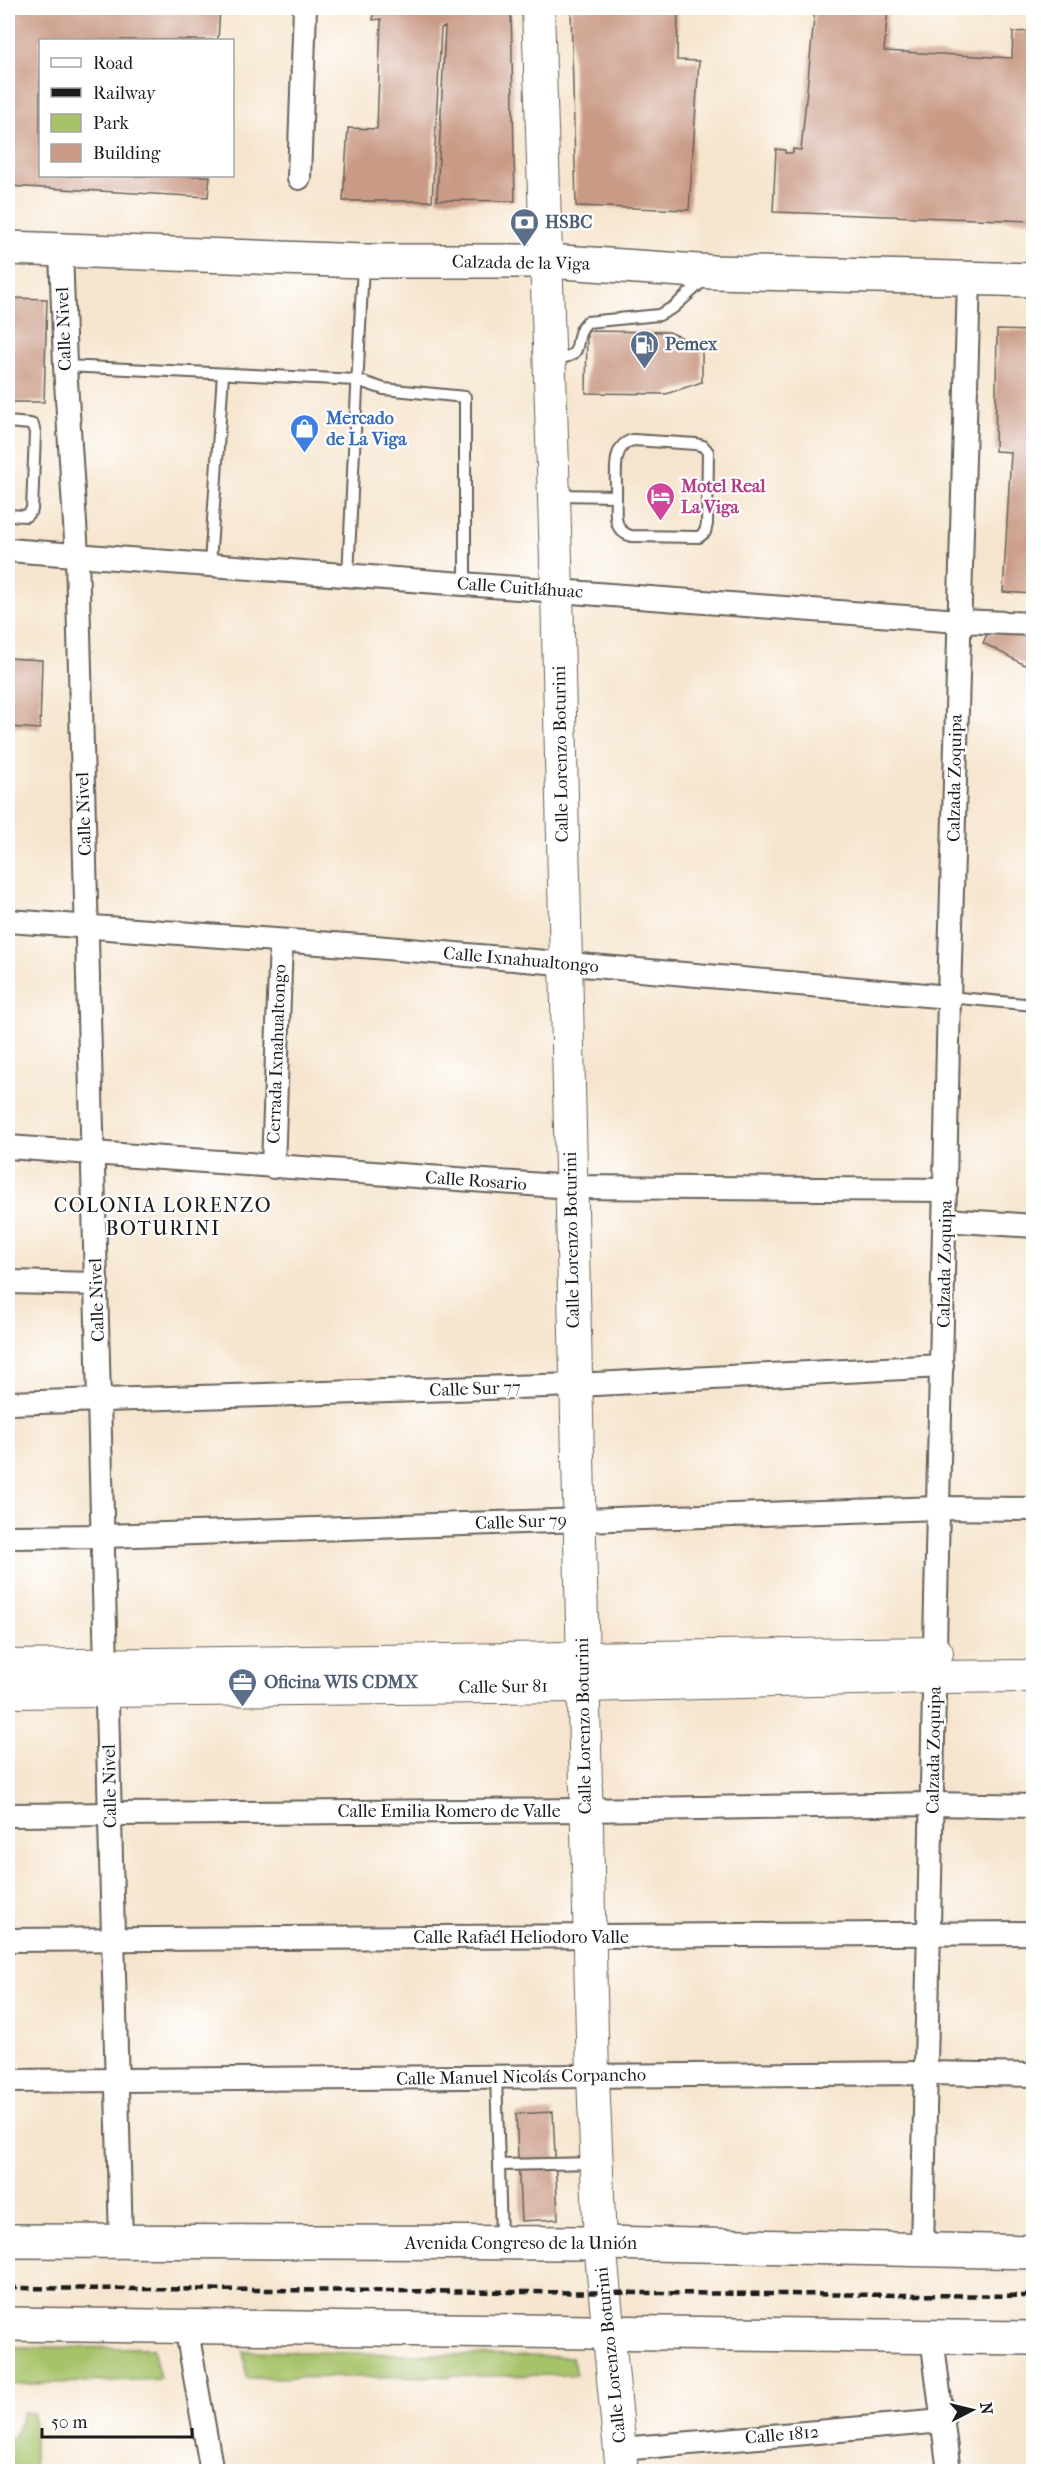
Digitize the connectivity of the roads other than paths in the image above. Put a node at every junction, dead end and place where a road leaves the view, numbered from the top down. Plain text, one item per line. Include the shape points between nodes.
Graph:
1 (305, 8) edge
2 (538, 8) edge
3 (299, 178) dead end
4 (8, 248) edge
5 (62, 250) junction
6 (363, 261) junction
7 (547, 261) junction
8 (713, 272) junction
9 (969, 279) junction
10 (1034, 280) edge
11 (550, 358) junction
12 (65, 366) junction
13 (223, 374) junction
14 (357, 380) junction
15 (8, 422) edge
16 (554, 495) junction
17 (616, 496) junction
18 (8, 515) edge
19 (8, 550) edge
20 (77, 555) junction
21 (210, 564) junction
22 (348, 576) junction
23 (465, 584) junction
24 (557, 591) junction
25 (959, 621) junction
26 (1034, 624) edge
27 (8, 921) edge
28 (87, 927) junction
29 (281, 941) junction
30 (567, 963) junction
31 (949, 997) junction
32 (1034, 1005) edge
33 (8, 1147) edge
34 (93, 1154) junction
35 (273, 1167) junction
36 (571, 1187) junction
37 (946, 1191) junction
38 (946, 1220) junction
39 (1034, 1226) edge
40 (8, 1282) edge
41 (97, 1284) junction
42 (942, 1366) junction
43 (576, 1385) junction
44 (100, 1401) junction
45 (8, 1403) edge
46 (939, 1508) junction
47 (1034, 1509) edge
48 (579, 1520) junction
49 (104, 1536) junction
50 (8, 1537) edge
51 (936, 1665) junction
52 (8, 1666) edge
53 (582, 1672) junction
54 (1034, 1677) edge
55 (107, 1678) junction
56 (8, 1692) edge
57 (933, 1804) junction
58 (1034, 1806) edge
59 (585, 1810) junction
60 (111, 1814) junction
61 (8, 1815) edge
62 (930, 1932) junction
63 (1034, 1933) edge
64 (589, 1938) junction
65 (114, 1939) junction
66 (8, 1940) edge
67 (926, 2073) junction
68 (1034, 2075) edge
69 (593, 2076) junction
70 (496, 2077) junction
71 (8, 2081) edge
72 (117, 2081) junction
73 (597, 2163) junction
74 (499, 2165) junction
75 (8, 2241) edge
76 (121, 2242) junction
77 (501, 2242) junction
78 (600, 2242) junction
79 (922, 2250) junction
80 (1034, 2252) edge
81 (8, 2324) edge
82 (186, 2326) junction
83 (608, 2333) junction
84 (932, 2337) junction
85 (1034, 2338) edge
86 (942, 2421) junction
87 (622, 2461) edge
88 (212, 2472) edge
89 (949, 2472) edge

1 - 3 street
2 - 7 main road, Calle Lorenzo Boturini
4 - 5 main road, Calzada de la Viga
5 - 6 main road, Calzada de la Viga
5 - 12 street, Calle Nivel
6 - 7 main road, Calzada de la Viga
6 - 14 lane
7 - 8 main road, Calzada de la Viga
7 - 11 main road, Calle Lorenzo Boturini
8 - 9 main road, Calzada de la Viga
8 - 11 lane via 674,307 659,315 586,322 577,351 572,356
9 - 10 main road, Calzada de la Viga
9 - 25 street, Calzada Zoquipa
11 - 16 main road, Calle Lorenzo Boturini
12 - 13 lane
12 - 20 street, Calle Nivel
13 - 14 lane
13 - 21 lane
14 - 22 lane
14 - 23 lane via 384,389 465,397
15 - 18 lane via 33,425 35,433 30,514
16 - 17 lane
16 - 24 main road, Calle Lorenzo Boturini
17 - 17 lane via 617,455 625,442 696,444 708,452 707,524 699,537 624,534 618,529
19 - 20 street, Calle Cuitláhuac
20 - 21 street, Calle Cuitláhuac
20 - 28 street, Calle Nivel
21 - 22 street, Calle Cuitláhuac
22 - 23 street, Calle Cuitláhuac
23 - 24 street, Calle Cuitláhuac
24 - 25 street, Calle Cuitláhuac
24 - 30 main road, Calle Lorenzo Boturini
25 - 26 street, Calle Cuitláhuac
25 - 31 street, Calzada Zoquipa
27 - 28 street, Calle Ixnahualtongo
28 - 29 street, Calle Ixnahualtongo
28 - 34 street, Calle Nivel
29 - 30 street, Calle Ixnahualtongo
29 - 35 street, Cerrada Ixnahualtongo
30 - 31 street, Calle Ixnahualtongo
30 - 36 main road, Calle Lorenzo Boturini
31 - 32 lane, Calle Ixnahualtongo
31 - 37 street, Calzada Zoquipa
33 - 34 street, Calle Rosario
34 - 35 street, Calle Rosario
34 - 41 street, Calle Nivel
35 - 36 street, Calle Rosario
36 - 37 street, Calle Rosario
36 - 43 main road, Calle Lorenzo Boturini
37 - 38 street, Calzada Zoquipa
38 - 39 street
38 - 42 street, Calzada Zoquipa
40 - 41 street
41 - 44 street, Calle Nivel
42 - 43 street, Calle Sur 77
42 - 46 street, Calzada Zoquipa
43 - 44 street, Calle Sur 77
43 - 48 main road, Calle Lorenzo Boturini
44 - 45 street, Calle Sur 77
44 - 49 street, Calle Nivel
46 - 47 street, Calle Sur 79
46 - 48 street, Calle Sur 79
46 - 51 street, Calzada Zoquipa
48 - 49 street, Calle Sur 79
48 - 53 main road, Calle Lorenzo Boturini
49 - 50 street, Calle Sur 79
49 - 55 street, Calle Nivel
51 - 53 main road, Calle Sur 81
51 - 54 main road, Calle Sur 81
51 - 57 street, Calzada Zoquipa
52 - 55 main road, Calle Sur 81
53 - 55 main road, Calle Sur 81
53 - 59 main road, Calle Lorenzo Boturini
55 - 56 main road, Calle Sur 81
55 - 60 street, Calle Nivel
57 - 58 street, Calle Emilia Romero de Valle
57 - 59 street, Calle Emilia Romero de Valle
57 - 62 street, Calzada Zoquipa
59 - 60 street, Calle Emilia Romero de Valle
59 - 64 main road, Calle Lorenzo Boturini
60 - 61 street, Calle Emilia Romero de Valle
60 - 65 street, Calle Nivel
62 - 63 street, Calle Rafaél Heliodoro Valle
62 - 64 street, Calle Rafaél Heliodoro Valle
62 - 67 street, Calzada Zoquipa
64 - 65 street, Calle Rafaél Heliodoro Valle
64 - 69 main road, Calle Lorenzo Boturini
65 - 66 street, Calle Rafaél Heliodoro Valle
65 - 72 street, Calle Nivel
67 - 68 street, Calle Manuel Nicolás Corpancho
67 - 69 street, Calle Manuel Nicolás Corpancho
67 - 79 street, Calzada Zoquipa
69 - 70 street, Calle Manuel Nicolás Corpancho
69 - 73 main road, Calle Lorenzo Boturini
70 - 72 street, Calle Manuel Nicolás Corpancho
70 - 74 lane
71 - 72 street, Calle Manuel Nicolás Corpancho
72 - 76 street, Calle Nivel
73 - 74 lane
73 - 78 main road, Calle Lorenzo Boturini
74 - 77 lane
75 - 76 main road, Avenida Congreso de la Unión
76 - 77 main road, Avenida Congreso de la Unión
77 - 78 main road, Avenida Congreso de la Unión
78 - 79 main road, Avenida Congreso de la Unión
78 - 83 main road, Calle Lorenzo Boturini
79 - 80 main road, Avenida Congreso de la Unión
81 - 82 main road
82 - 83 main road
82 - 88 street
83 - 84 main road
83 - 87 main road, Calle Lorenzo Boturini
84 - 85 main road
84 - 86 street
86 - 87 street, Calle 1812
86 - 89 street

